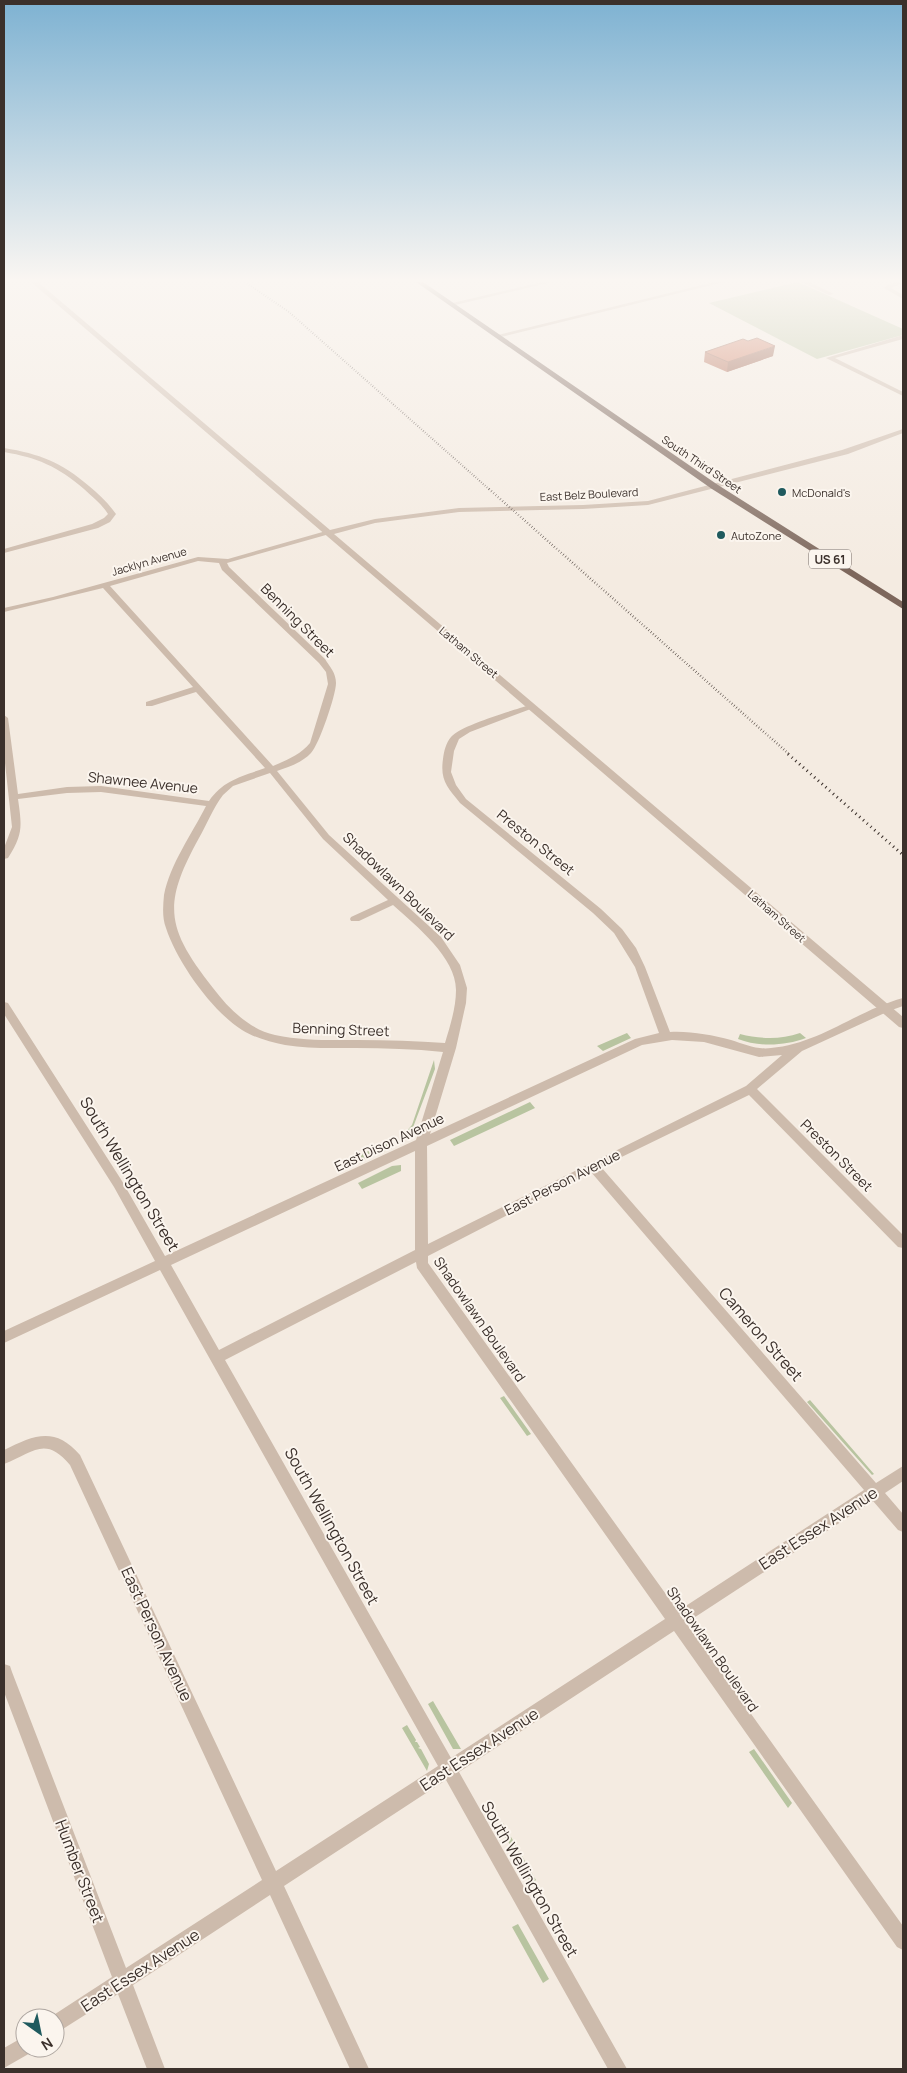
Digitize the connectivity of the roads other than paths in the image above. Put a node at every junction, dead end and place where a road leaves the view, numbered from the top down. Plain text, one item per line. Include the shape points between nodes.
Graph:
1 (148, 379) edge
2 (559, 379) edge
3 (872, 379) edge
4 (903, 394) edge
5 (903, 431) edge
6 (4, 450) edge
7 (715, 487) junction
8 (329, 533) junction
9 (4, 551) edge
10 (223, 562) junction
11 (105, 585) junction
12 (903, 606) edge
13 (4, 610) edge
14 (199, 688) junction
15 (149, 704) dead end
16 (532, 707) junction
17 (4, 718) edge
18 (271, 768) junction
19 (14, 797) junction
20 (212, 804) junction
21 (4, 856) edge
22 (394, 900) junction
23 (355, 919) dead end
24 (903, 1002) edge
25 (4, 1006) edge
26 (885, 1008) junction
27 (903, 1024) edge
28 (666, 1036) junction
29 (450, 1048) junction
30 (798, 1048) junction
31 (750, 1089) junction
32 (421, 1143) junction
33 (593, 1166) junction
34 (903, 1242) edge
35 (420, 1254) junction
36 (163, 1263) junction
37 (4, 1337) edge
38 (217, 1357) junction
39 (4, 1457) edge
40 (903, 1473) edge
41 (874, 1492) junction
42 (903, 1525) edge
43 (675, 1622) junction
44 (4, 1672) edge
45 (448, 1770) junction
46 (274, 1883) junction
47 (903, 1941) edge
48 (122, 1980) junction
49 (65, 2018) edge
50 (15, 2052) edge
51 (4, 2059) edge
52 (156, 2069) edge
53 (360, 2069) edge
54 (618, 2069) edge

1 - 8 street, Latham Street
2 - 7 main road, South Third Street / US 61
3 - 4 street
5 - 7 street, East Belz Boulevard via 844,452
6 - 9 street via 50,460 66,469 108,506 112,514 95,526
7 - 8 street, East Belz Boulevard via 625,505 418,514
7 - 12 main road, South Third Street / US 61
8 - 10 street, Jacklyn Avenue
8 - 16 street, Latham Street
10 - 11 street, Jacklyn Avenue via 198,559
10 - 18 street, Benning Street via 225,568 322,661 331,676 331,688 312,746 295,760
11 - 13 street, Jacklyn Avenue
11 - 14 street, Shadowlawn Boulevard
14 - 15 street
14 - 18 street, Shadowlawn Boulevard
16 - 26 street, Latham Street
16 - 28 street, Preston Street via 458,735 448,752 446,772 449,782 463,801 614,927 640,967
17 - 19 street
18 - 20 street, Benning Street via 226,786
18 - 22 street, Shadowlawn Boulevard via 326,837
19 - 20 street, Shawnee Avenue via 101,789
19 - 21 street via 17,827 14,841
20 - 29 street, Benning Street via 174,876 168,910 180,952 226,1012 240,1024 262,1035 294,1043
22 - 23 street
22 - 29 street, Shadowlawn Boulevard via 441,945 458,973 462,1003
24 - 26 street, East Person Avenue
25 - 36 street, South Wellington Street via 114,1178
26 - 27 street, Latham Street
26 - 30 street, East Person Avenue
28 - 30 street, East Dison Avenue via 707,1037 772,1053
28 - 32 street, East Dison Avenue via 639,1042
29 - 32 street, Shadowlawn Boulevard
30 - 31 street, East Person Avenue
31 - 33 street, East Person Avenue
31 - 34 street, Preston Street
32 - 35 street, Shadowlawn Boulevard via 423,1241
32 - 36 street, East Dison Avenue
33 - 35 street, East Person Avenue
33 - 41 street, Cameron Street
35 - 38 street, East Person Avenue
35 - 43 street, Shadowlawn Boulevard via 422,1264
36 - 37 street, East Dison Avenue
36 - 38 street, South Wellington Street
38 - 45 street, South Wellington Street
39 - 46 street, East Person Avenue via 49,1441 68,1449 75,1460
40 - 41 street, East Essex Avenue
41 - 42 street, Cameron Street
41 - 43 street, East Essex Avenue
43 - 45 street, East Essex Avenue
43 - 47 street, Shadowlawn Boulevard
44 - 48 street, Humber Street
45 - 46 street, East Essex Avenue
45 - 54 street, South Wellington Street
46 - 48 street, East Essex Avenue
46 - 53 street, East Person Avenue
48 - 49 street, East Essex Avenue
48 - 52 street, Humber Street
50 - 51 street

